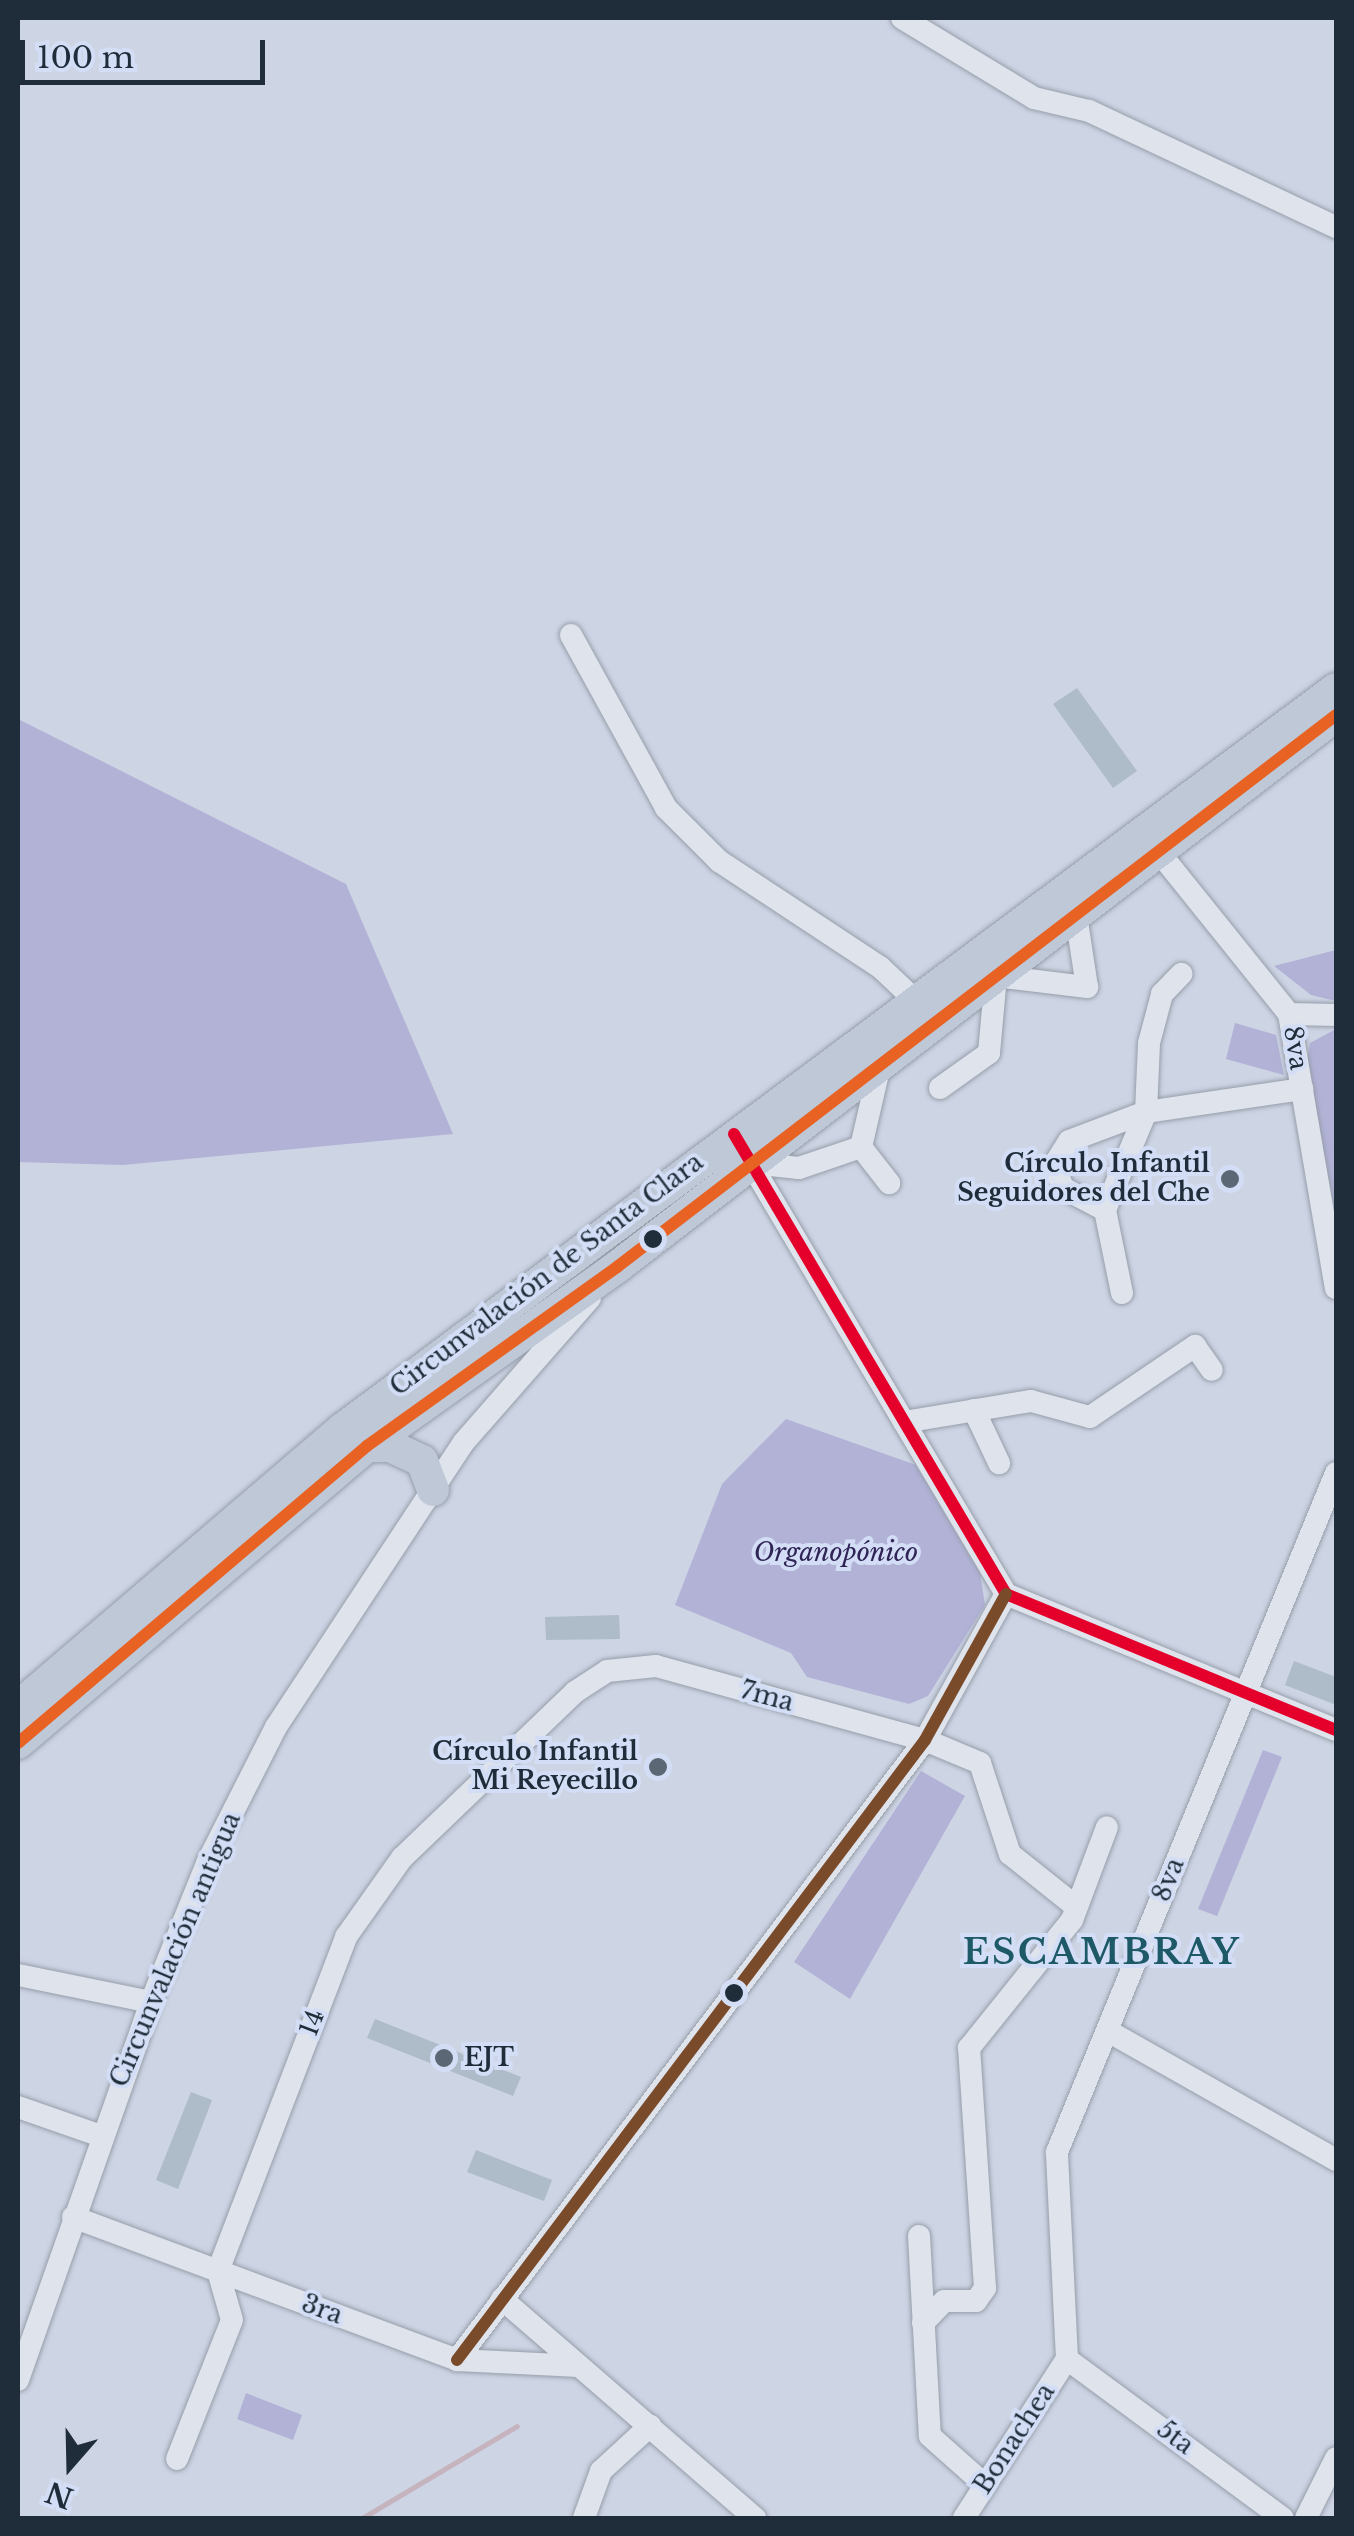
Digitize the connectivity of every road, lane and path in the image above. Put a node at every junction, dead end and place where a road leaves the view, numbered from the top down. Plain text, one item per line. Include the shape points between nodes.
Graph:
1 (902, 18) edge
2 (1336, 228) edge
3 (572, 635) dead end
4 (1336, 688) edge
5 (1336, 715) edge
6 (1158, 852) junction
7 (1076, 914) junction
8 (1181, 974) dead end
9 (996, 976) junction
10 (915, 1000) junction
11 (1289, 1014) junction
12 (1336, 1015) edge
13 (880, 1064) junction
14 (940, 1088) dead end
15 (1302, 1089) junction
16 (1146, 1112) junction
17 (734, 1134) junction
18 (862, 1147) junction
19 (751, 1163) junction
20 (889, 1183) dead end
21 (1105, 1210) junction
22 (617, 1266) junction
23 (1336, 1288) edge
24 (1122, 1293) dead end
25 (1212, 1370) dead end
26 (974, 1410) junction
27 (904, 1422) junction
28 (367, 1446) junction
29 (999, 1463) dead end
30 (1336, 1473) edge
31 (433, 1490) junction
32 (1006, 1594) junction
33 (607, 1672) joint
34 (1243, 1698) junction
35 (18, 1707) edge
36 (1336, 1730) edge
37 (925, 1740) junction
38 (18, 1743) edge
39 (1107, 1827) dead end
40 (1074, 1905) junction
41 (18, 1975) edge
42 (151, 2002) junction
43 (1108, 2031) junction
44 (18, 2107) edge
45 (101, 2136) junction
46 (1336, 2160) edge
47 (73, 2217) junction
48 (918, 2236) dead end
49 (218, 2272) junction
50 (922, 2292) junction
51 (502, 2299) junction
52 (944, 2301) junction
53 (923, 2323) junction
54 (1067, 2358) junction
55 (457, 2360) junction
56 (579, 2366) junction
57 (18, 2380) edge
58 (650, 2426) junction
59 (1336, 2458) edge
60 (177, 2459) dead end
61 (986, 2485) junction
62 (584, 2518) edge
63 (756, 2518) edge
64 (964, 2518) edge
65 (1283, 2518) edge
66 (1306, 2518) edge

1 - 2 street via 1034,98 1089,110
3 - 10 street via 666,808 718,861 880,966
4 - 10 highway, Circunvalación de Santa Clara
5 - 6 highway, Circunvalación de Santa Clara
6 - 7 highway, Circunvalación de Santa Clara
6 - 11 street, 8va
7 - 9 highway, Circunvalación de Santa Clara
7 - 9 street via 1087,987
8 - 16 street via 1158,1010
9 - 13 highway, Circunvalación de Santa Clara
9 - 14 street via 989,1053
10 - 17 highway, Circunvalación de Santa Clara
11 - 12 street
11 - 15 street, 8va
13 - 18 street
13 - 19 highway, Circunvalación de Santa Clara
15 - 16 street
15 - 23 street, 8va
16 - 21 street
16 - 21 street via 1069,1141 1054,1164 1078,1202
17 - 19 street
17 - 35 highway, Circunvalación de Santa Clara via 344,1428
18 - 19 street via 799,1168
18 - 20 street
19 - 22 highway, Circunvalación de Santa Clara
19 - 27 street
21 - 24 street
22 - 28 highway, Circunvalación de Santa Clara
22 - 31 street, Circunvalación antigua via 464,1442
25 - 26 street via 1195,1346 1090,1417 1032,1401
26 - 27 street
26 - 29 street
27 - 32 street
28 - 31 highway via 390,1446 422,1460
28 - 38 highway, Circunvalación de Santa Clara
30 - 34 street, 8va
31 - 42 street, Circunvalación antigua via 276,1727 208,1861
32 - 34 street
32 - 37 street
33 - 37 street, 7ma via 656,1666
33 - 49 street, 14 via 550,1716 372,1895 346,1937
34 - 36 street
34 - 43 street, 8va
37 - 40 street, 7ma via 980,1764 1010,1854
37 - 51 street
39 - 40 street
40 - 52 street via 1072,1920 968,2048 985,2288 976,2301
41 - 42 street
42 - 45 street, Circunvalación antigua
43 - 46 street
43 - 54 street, 8va via 1057,2152
44 - 45 street
45 - 47 street, Circunvalación antigua
47 - 49 street, 3ra
47 - 57 street, Circunvalación antigua
48 - 50 street
49 - 55 street, 3ra
49 - 60 street via 232,2320
50 - 52 street
50 - 53 street
51 - 55 street
51 - 56 street
52 - 53 street
53 - 61 street via 930,2436
54 - 61 street, Bonachea
54 - 65 street, 5ta
55 - 56 street, 3ra
56 - 58 street
58 - 62 street via 601,2471
58 - 63 street
59 - 66 street
61 - 64 street, Bonachea

